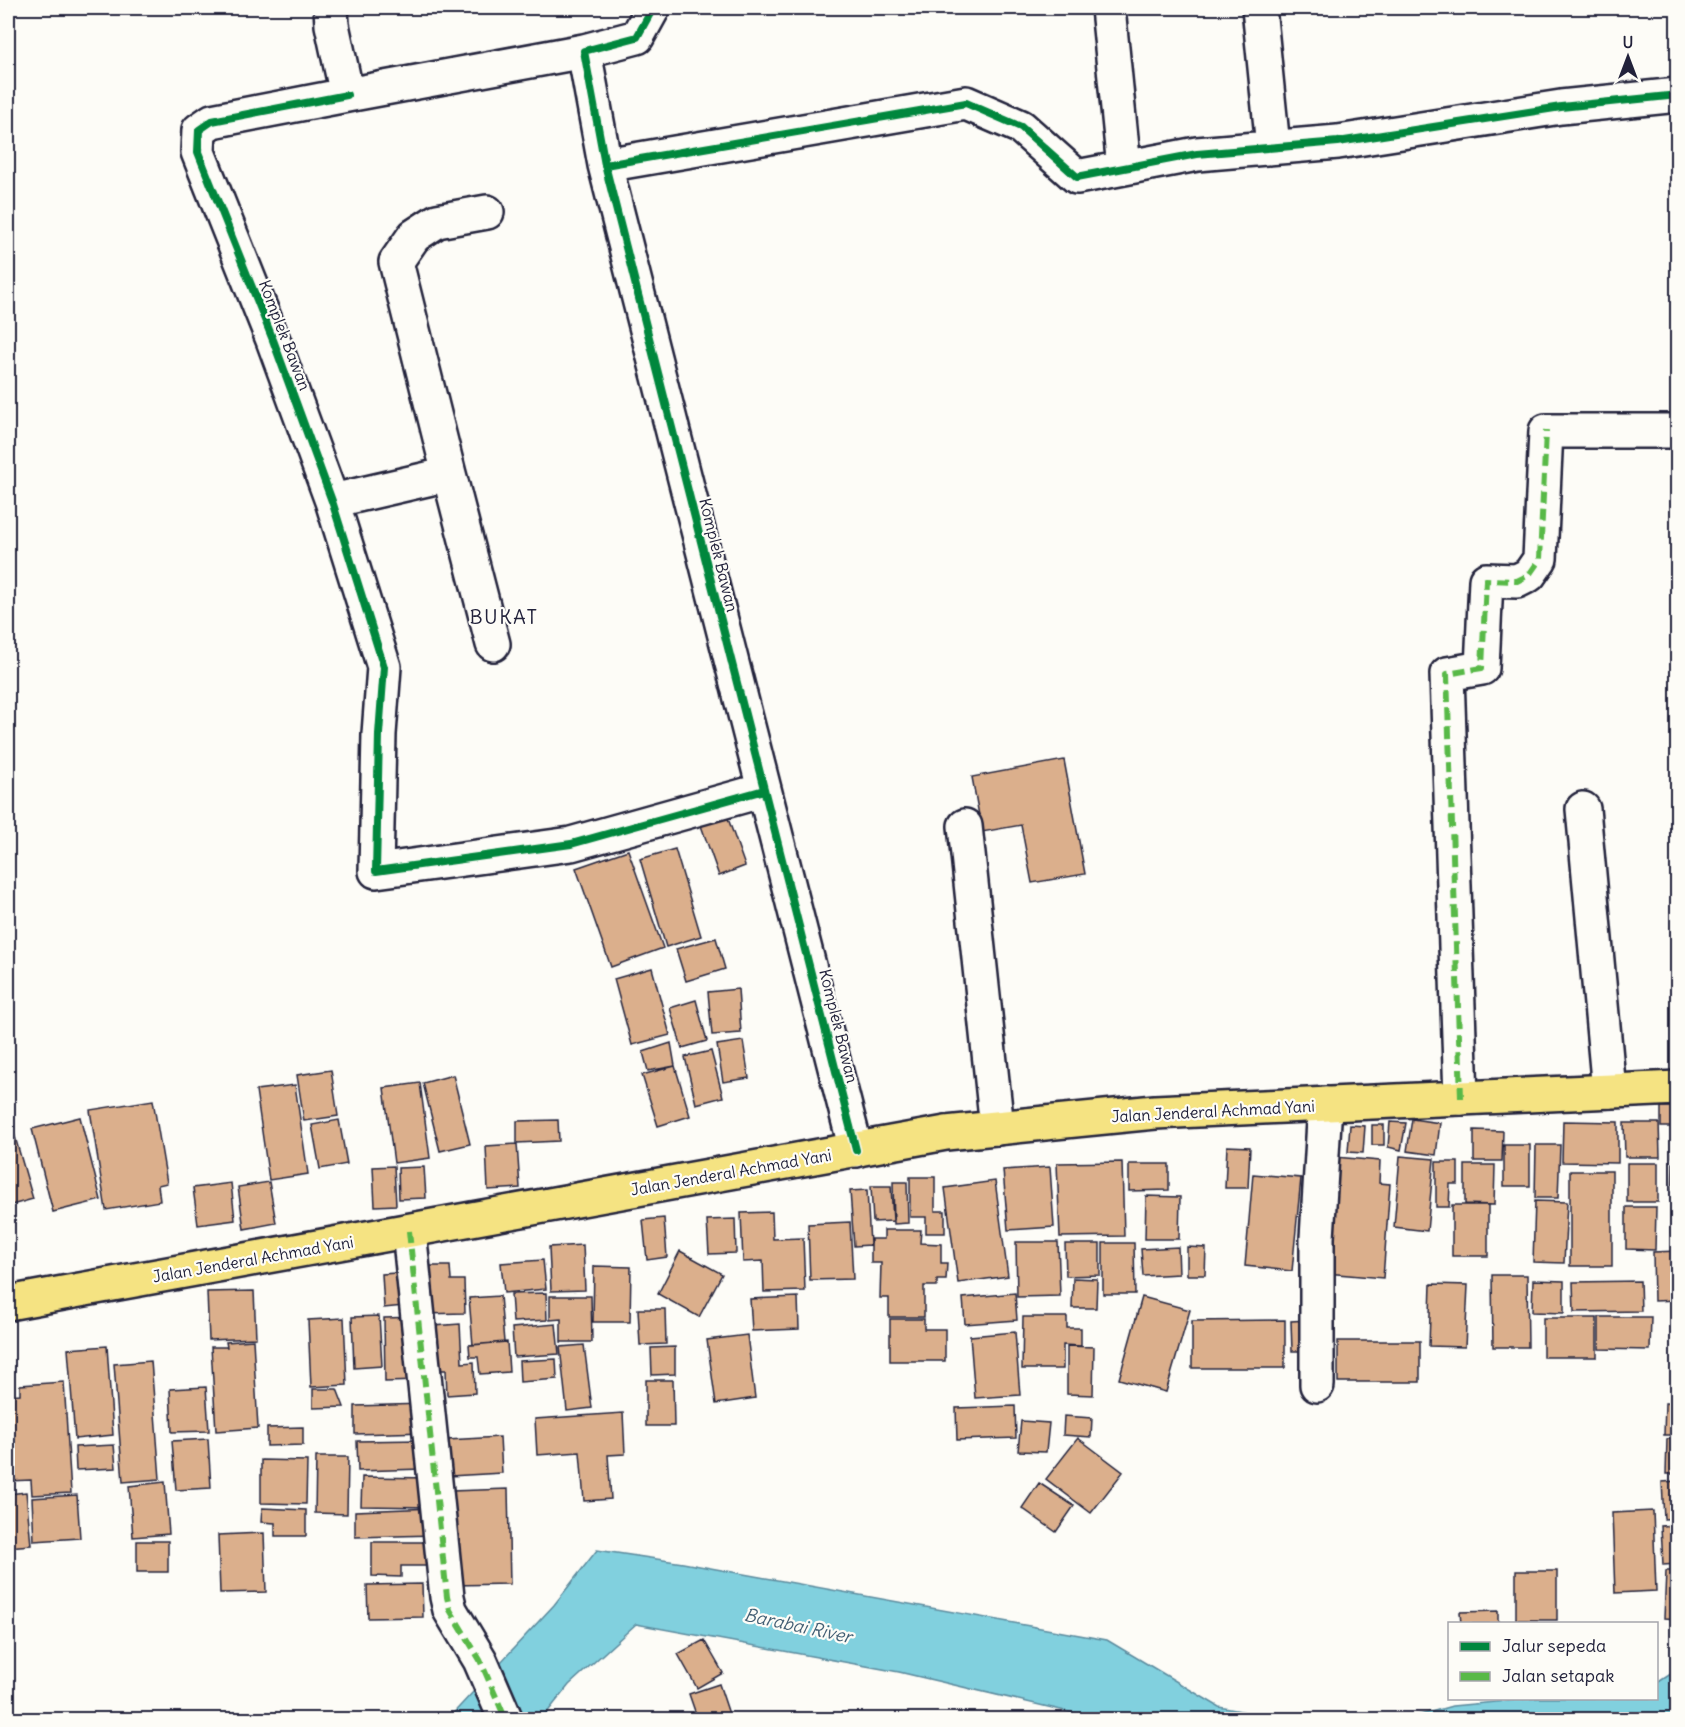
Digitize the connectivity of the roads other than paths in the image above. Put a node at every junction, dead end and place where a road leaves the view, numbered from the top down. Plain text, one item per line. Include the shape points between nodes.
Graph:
1 (331, 8) edge
2 (653, 8) edge
3 (1108, 8) edge
4 (1259, 8) edge
5 (584, 51) junction
6 (347, 95) junction
7 (1677, 95) edge
8 (1273, 147) junction
9 (605, 165) junction
10 (1124, 168) junction
11 (487, 212) dead end
12 (1677, 431) edge
13 (449, 474) junction
14 (332, 501) junction
15 (493, 644) dead end
16 (764, 790) junction
17 (1582, 809) dead end
18 (965, 826) dead end
19 (1677, 1088) edge
20 (1609, 1091) junction
21 (1461, 1098) junction
22 (1325, 1104) junction
23 (997, 1128) junction
24 (856, 1150) junction
25 (409, 1231) junction
26 (8, 1303) edge
27 (1317, 1385) dead end
28 (507, 1719) edge

1 - 6 street
2 - 5 street, Komplek Bawan via 637,37
3 - 10 street
4 - 8 street
5 - 6 street, Komplek Bawan
5 - 9 street, Komplek Bawan
6 - 14 street, Komplek Bawan via 212,121 199,130 198,152
7 - 8 street via 1561,107 1338,142
8 - 10 street via 1197,154
9 - 10 street via 966,103 1021,127 1077,177
9 - 16 street, Komplek Bawan
11 - 13 street via 438,221 414,236 396,262
12 - 21 street via 1546,431 1540,559 1529,575 1517,581 1486,580 1482,668 1447,674
13 - 14 street
13 - 15 street
14 - 16 street, Komplek Bawan via 384,667 376,871 571,844
16 - 24 street, Komplek Bawan
17 - 20 street
18 - 23 street
19 - 20 main road, Jalan Jenderal Achmad Yani
20 - 21 main road, Jalan Jenderal Achmad Yani
21 - 22 main road, Jalan Jenderal Achmad Yani
22 - 23 main road, Jalan Jenderal Achmad Yani via 1155,1112
22 - 27 street via 1317,1238
23 - 24 main road, Jalan Jenderal Achmad Yani
24 - 25 main road, Jalan Jenderal Achmad Yani
25 - 26 main road, Jalan Jenderal Achmad Yani
25 - 28 street via 447,1597 450,1610 480,1660

